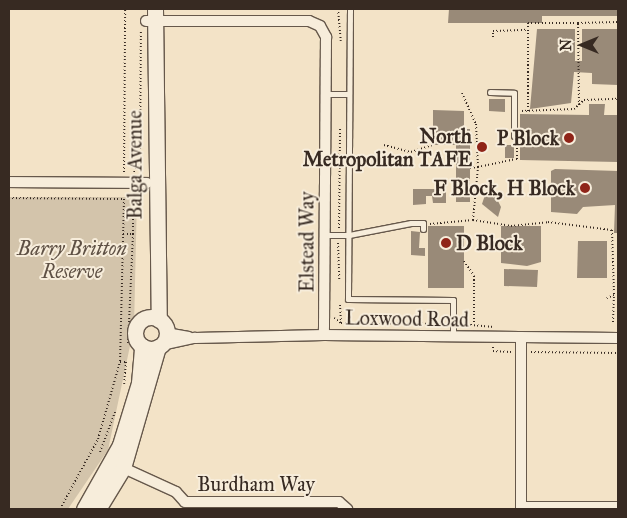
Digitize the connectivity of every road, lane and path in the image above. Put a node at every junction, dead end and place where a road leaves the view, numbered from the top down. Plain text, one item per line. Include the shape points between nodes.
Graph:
1 (125, 9) edge
2 (338, 9) edge
3 (350, 9) edge
4 (149, 18) edge
5 (618, 22) edge
6 (578, 23) junction
7 (528, 30) junction
8 (493, 37) dead end
9 (341, 50) dead end
10 (490, 92) dead end
11 (462, 93) dead end
12 (325, 94) junction
13 (350, 94) junction
14 (618, 99) edge
15 (579, 105) junction
16 (514, 111) junction
17 (528, 111) junction
18 (340, 122) dead end
19 (514, 136) joint
20 (384, 145) dead end
21 (433, 145) dead end
22 (478, 167) junction
23 (470, 168) dead end
24 (9, 182) edge
25 (135, 183) junction
26 (9, 198) edge
27 (124, 199) junction
28 (473, 220) junction
29 (423, 226) joint
30 (123, 234) junction
31 (133, 234) junction
32 (324, 235) junction
33 (338, 235) junction
34 (349, 235) junction
35 (618, 245) edge
36 (614, 247) junction
37 (464, 261) dead end
38 (340, 287) dead end
39 (340, 293) dead end
40 (614, 295) junction
41 (607, 298) dead end
42 (324, 305) junction
43 (613, 322) dead end
44 (341, 323) junction
45 (453, 324) junction
46 (474, 324) junction
47 (158, 333) junction
48 (324, 335) junction
49 (453, 336) junction
50 (474, 337) junction
51 (494, 337) junction
52 (521, 337) junction
53 (618, 338) edge
54 (136, 349) junction
55 (521, 352) junction
56 (618, 353) edge
57 (128, 357) dead end
58 (120, 362) junction
59 (126, 362) junction
60 (124, 390) dead end
61 (117, 407) dead end
62 (111, 463) junction
63 (185, 505) edge
64 (618, 507) edge
65 (521, 508) edge
66 (60, 509) edge
67 (84, 509) edge
68 (98, 509) edge
69 (347, 509) edge

1 - 25 path
2 - 9 path
3 - 13 lane
4 - 12 street, Elstead Way via 309,20 320,26 326,37
4 - 25 main road, Balga Avenue
4 - 25 path via 140,159
4 - 47 main road, Balga Avenue
5 - 6 path
6 - 7 path via 528,23
6 - 15 path
7 - 8 path via 493,31
7 - 17 path
10 - 16 lane via 514,93
11 - 22 path via 476,124
12 - 13 lane
12 - 32 street, Elstead Way
13 - 34 lane
14 - 15 path via 584,100
15 - 17 path
16 - 17 path
16 - 19 lane
18 - 33 path
19 - 22 path via 517,159
20 - 21 path via 411,152
22 - 23 path
22 - 28 path
24 - 25 street
25 - 27 path
25 - 31 path
25 - 47 main road, Balga Avenue
26 - 27 path
27 - 30 path
28 - 29 path
28 - 36 path via 511,226 535,221 612,230
29 - 34 lane via 391,224
30 - 31 path
30 - 58 path
31 - 54 path via 131,310 126,333
32 - 33 lane
32 - 42 street, Elstead Way
33 - 34 lane
33 - 38 path
34 - 45 lane via 348,299 453,300
35 - 36 path
36 - 40 path
37 - 46 path via 474,276
39 - 44 path
40 - 41 path
40 - 43 path
42 - 44 path via 330,305 332,316
42 - 48 street, Elstead Way
44 - 45 path
45 - 46 path
45 - 49 lane
46 - 50 path
46 - 51 path via 495,324
47 - 48 street, Loxwood Road via 195,338
47 - 54 main road
47 - 54 main road, Balga Avenue via 136,328
47 - 62 main road, Balga Avenue
48 - 49 street, Loxwood Road
49 - 50 street, Loxwood Road
50 - 51 street, Loxwood Road
51 - 52 street, Loxwood Road
51 - 55 path via 493,351
52 - 53 street, Loxwood Road
52 - 55 street
54 - 62 main road, Balga Avenue via 139,383
55 - 56 path
55 - 65 street
57 - 59 path
58 - 59 path
58 - 66 path via 98,439
59 - 60 path
61 - 62 path
62 - 63 street, Burdham Way via 176,492
62 - 67 main road, Balga Avenue
62 - 68 main road, Balga Avenue
63 - 69 street, Burdham Way via 339,502
64 - 65 street

